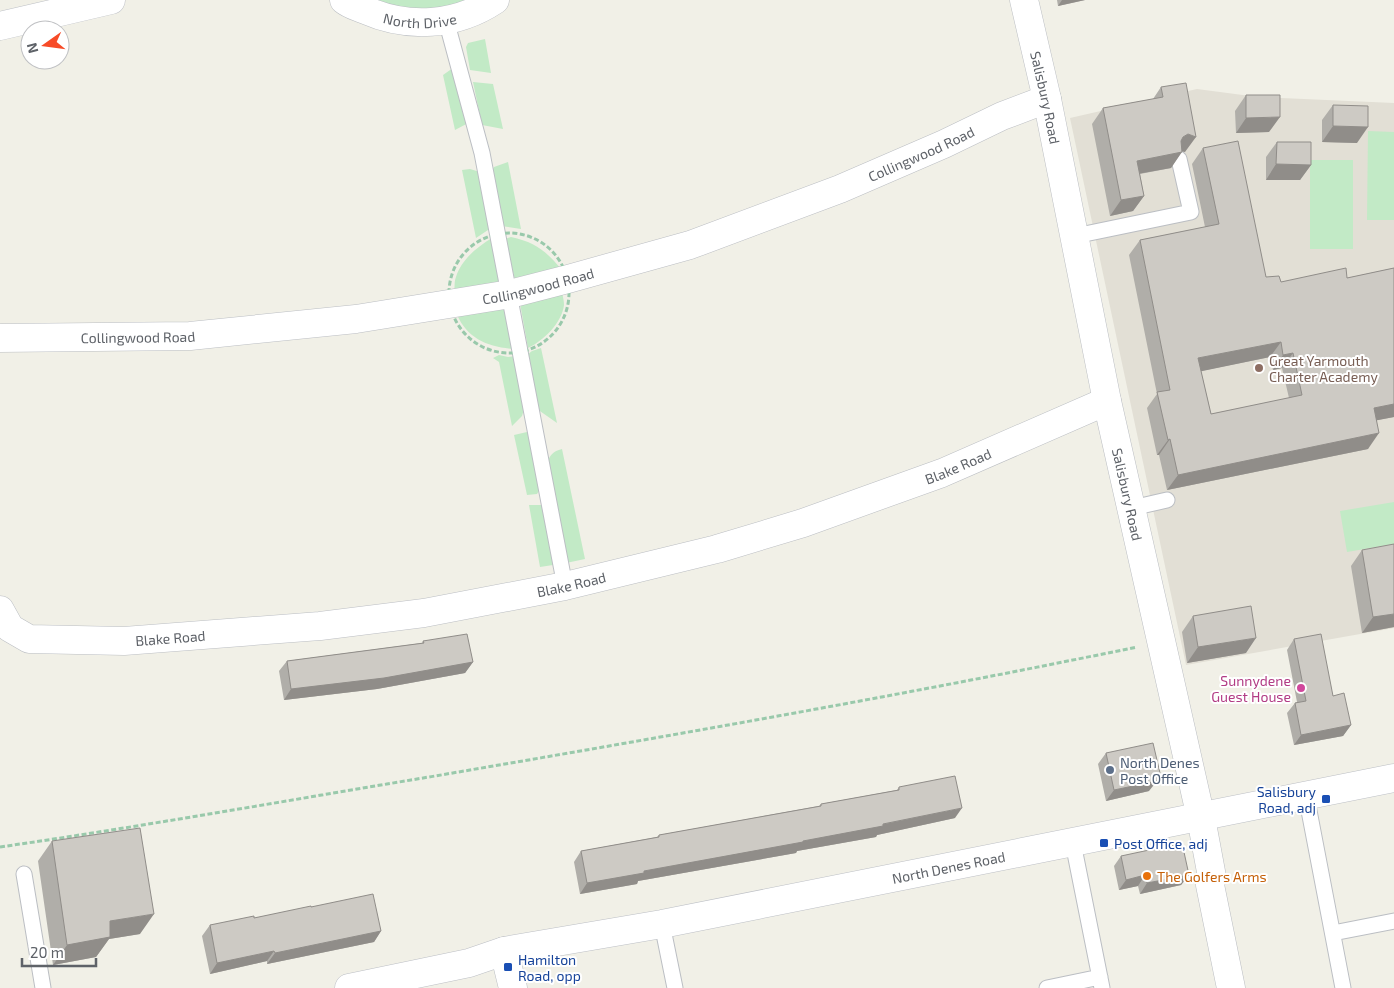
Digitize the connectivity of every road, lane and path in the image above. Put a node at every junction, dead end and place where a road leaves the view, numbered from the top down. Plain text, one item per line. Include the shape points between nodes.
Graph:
1 (111, 0) edge
2 (344, 0) edge
3 (496, 0) edge
4 (1024, 0) edge
5 (446, 20) junction
6 (0, 26) edge
7 (1047, 99) junction
8 (1179, 159) edge
9 (1075, 236) junction
10 (510, 294) junction
11 (0, 338) edge
12 (1107, 401) junction
13 (1167, 500) dead end
14 (1132, 508) junction
15 (565, 586) junction
16 (5, 619) edge
17 (1162, 642) junction
18 (1394, 778) edge
19 (1306, 795) junction
20 (1201, 818) junction
21 (1073, 843) junction
22 (0, 847) edge
23 (24, 874) dead end
24 (1394, 921) edge
25 (662, 924) junction
26 (1333, 933) junction
27 (504, 951) junction
28 (1101, 982) edge
29 (43, 988) edge
30 (348, 988) edge
31 (513, 988) edge
32 (675, 988) edge
33 (1047, 988) edge
34 (1230, 988) edge
35 (1343, 988) edge

1 - 6 street
2 - 5 street, North Drive via 380,17 417,23
3 - 5 street, North Drive
4 - 7 street, Salisbury Road
5 - 10 lane via 482,153
7 - 9 street, Salisbury Road
7 - 10 street, Collingwood Road via 840,189 690,245
8 - 9 lane via 1190,212
9 - 12 street, Salisbury Road
10 - 11 street, Collingwood Road via 356,319 190,336
10 - 15 lane
12 - 14 street, Salisbury Road
12 - 15 street, Blake Road via 942,473 803,523 718,549
13 - 14 lane
14 - 17 street, Salisbury Road
15 - 16 street, Blake Road via 424,613 320,626 124,641 29,639
17 - 20 street, Salisbury Road
17 - 22 path via 604,747
18 - 19 street, North Denes Road
19 - 20 street, North Denes Road
19 - 26 lane
20 - 21 street, North Denes Road
20 - 34 street, Salisbury Road
21 - 25 street, North Denes Road
21 - 28 lane
23 - 29 lane
24 - 26 lane
25 - 27 street, North Denes Road
25 - 32 lane
26 - 35 lane
27 - 30 street, North Denes Road via 469,963
27 - 31 street
28 - 33 lane

